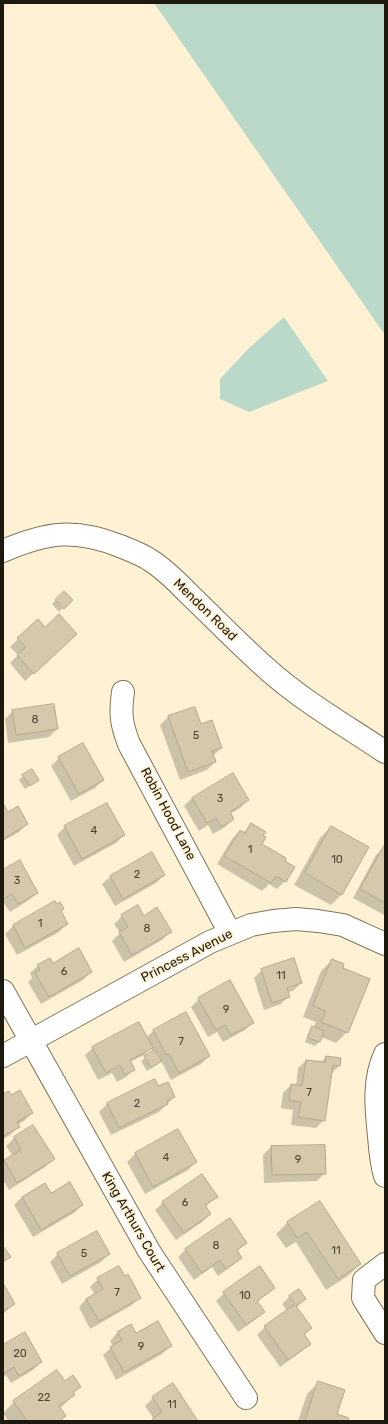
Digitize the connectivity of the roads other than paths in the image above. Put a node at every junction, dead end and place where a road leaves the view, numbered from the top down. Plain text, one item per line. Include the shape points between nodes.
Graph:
1 (3, 551) edge
2 (123, 692) dead end
3 (385, 752) edge
4 (230, 933) junction
5 (385, 944) edge
6 (3, 991) edge
7 (31, 1041) junction
8 (385, 1054) edge
9 (3, 1056) edge
10 (385, 1176) edge
11 (385, 1264) edge
12 (385, 1332) edge
13 (246, 1398) dead end

1 - 3 street, Mendon Road via 41,537 60,534 82,535 103,539 150,560 170,575 267,669
2 - 4 street, Robin Hood Lane via 120,708 122,727
4 - 5 street, Princess Avenue via 251,925 273,921 318,921 343,925
4 - 7 street, Princess Avenue
6 - 7 street, King Arthurs Court
7 - 9 street, Princess Avenue
7 - 13 street, King Arthurs Court via 149,1251
8 - 10 street via 378,1074 376,1091 380,1151
11 - 12 street via 364,1280 363,1298

